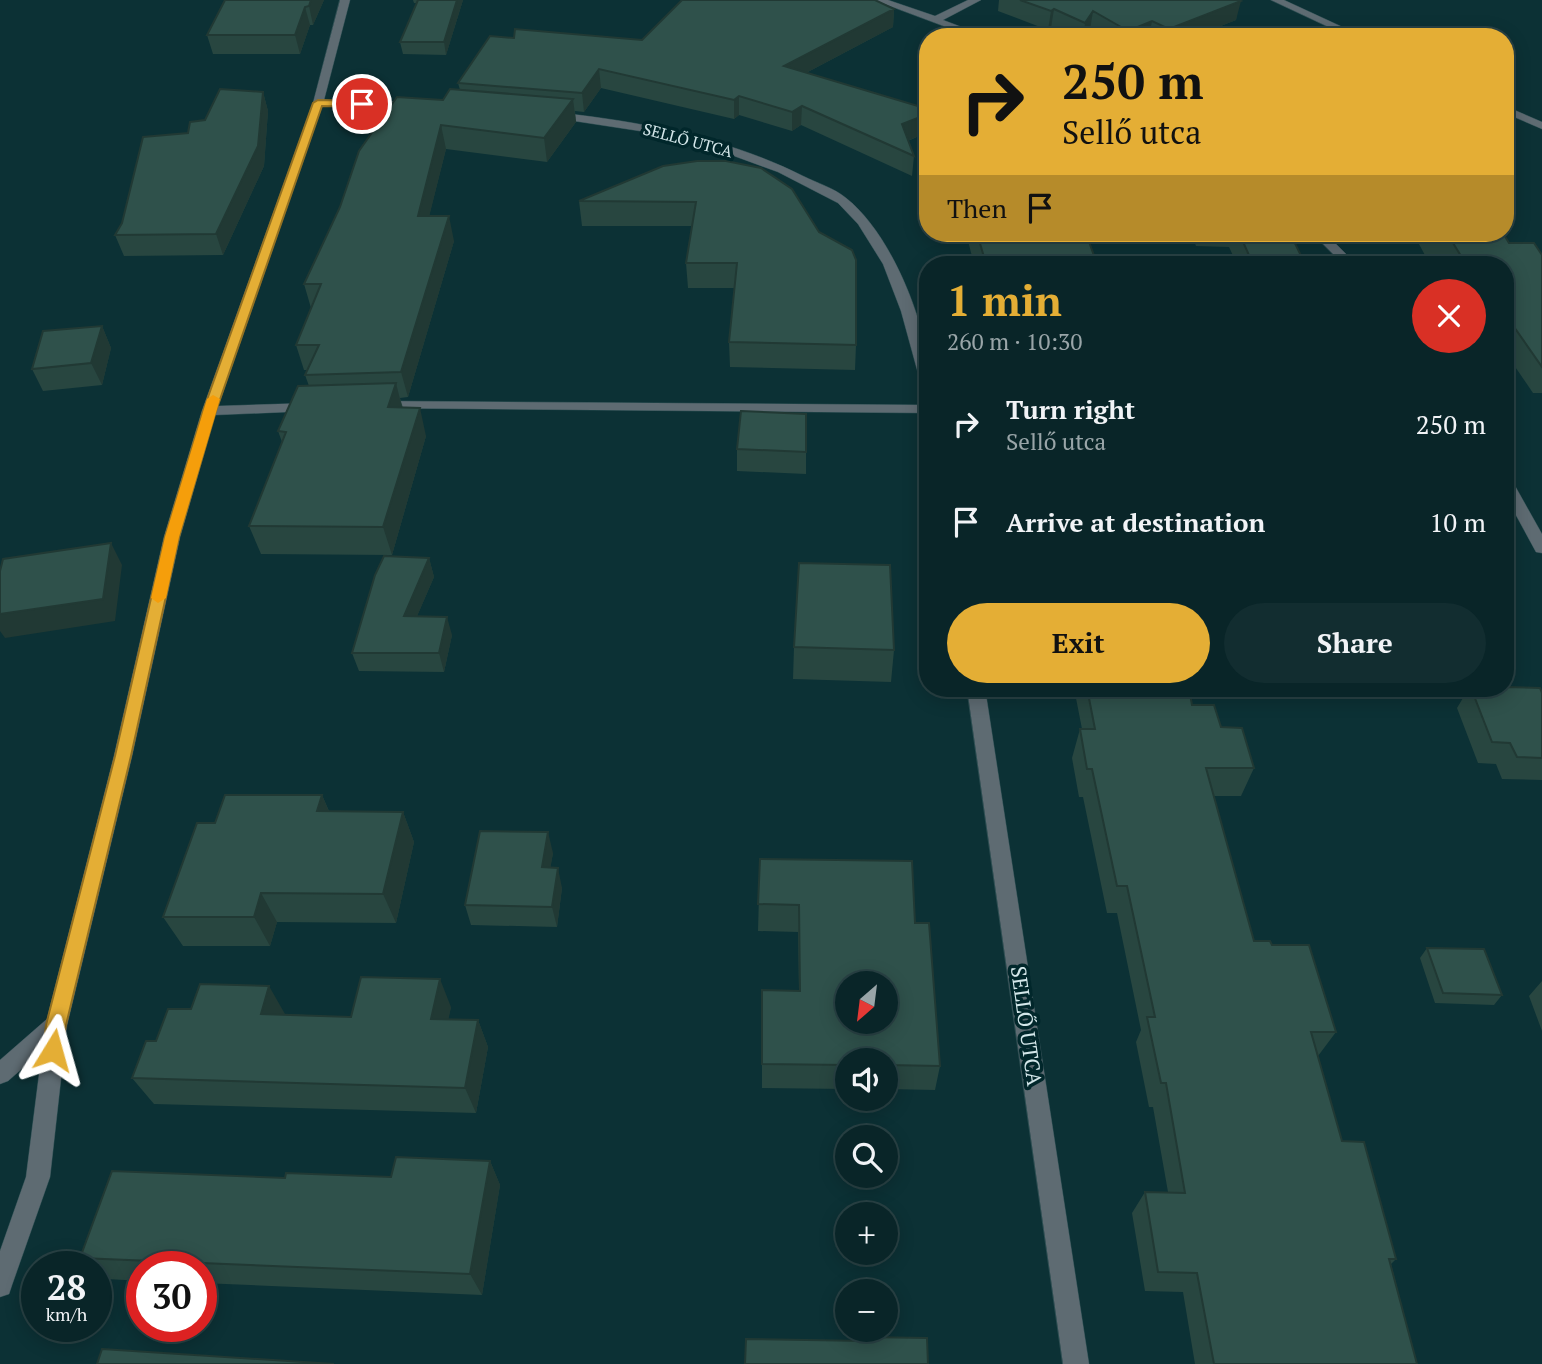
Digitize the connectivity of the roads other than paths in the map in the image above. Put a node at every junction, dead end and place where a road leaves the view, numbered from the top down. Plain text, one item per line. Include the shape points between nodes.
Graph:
1 (345, 0) edge
2 (879, 0) edge
3 (976, 0) edge
4 (1276, 0) edge
5 (937, 19) junction
6 (960, 28) edge
7 (1339, 28) edge
8 (318, 103) junction
9 (433, 106) edge
10 (541, 113) edge
11 (1514, 114) edge
12 (1542, 126) edge
13 (1327, 242) edge
14 (1342, 256) edge
15 (919, 351) edge
16 (367, 405) edge
17 (328, 407) edge
18 (919, 409) edge
19 (209, 411) junction
20 (1514, 497) edge
21 (1542, 548) edge
22 (976, 697) edge
23 (56, 1025) junction
24 (0, 1074) edge
25 (0, 1285) edge
26 (1076, 1364) edge

1 - 8 street
2 - 5 street
3 - 5 street
4 - 7 street
5 - 6 street
8 - 9 street
8 - 19 street
10 - 15 street, SELLŐ UTCA via 605,120 698,140 780,167 844,201 880,246 905,299
11 - 12 street
13 - 14 street
16 - 18 street
17 - 19 street
19 - 23 street via 172,537
20 - 21 street
22 - 26 street, SELLŐ UTCA
23 - 24 street
23 - 25 street via 38,1177

